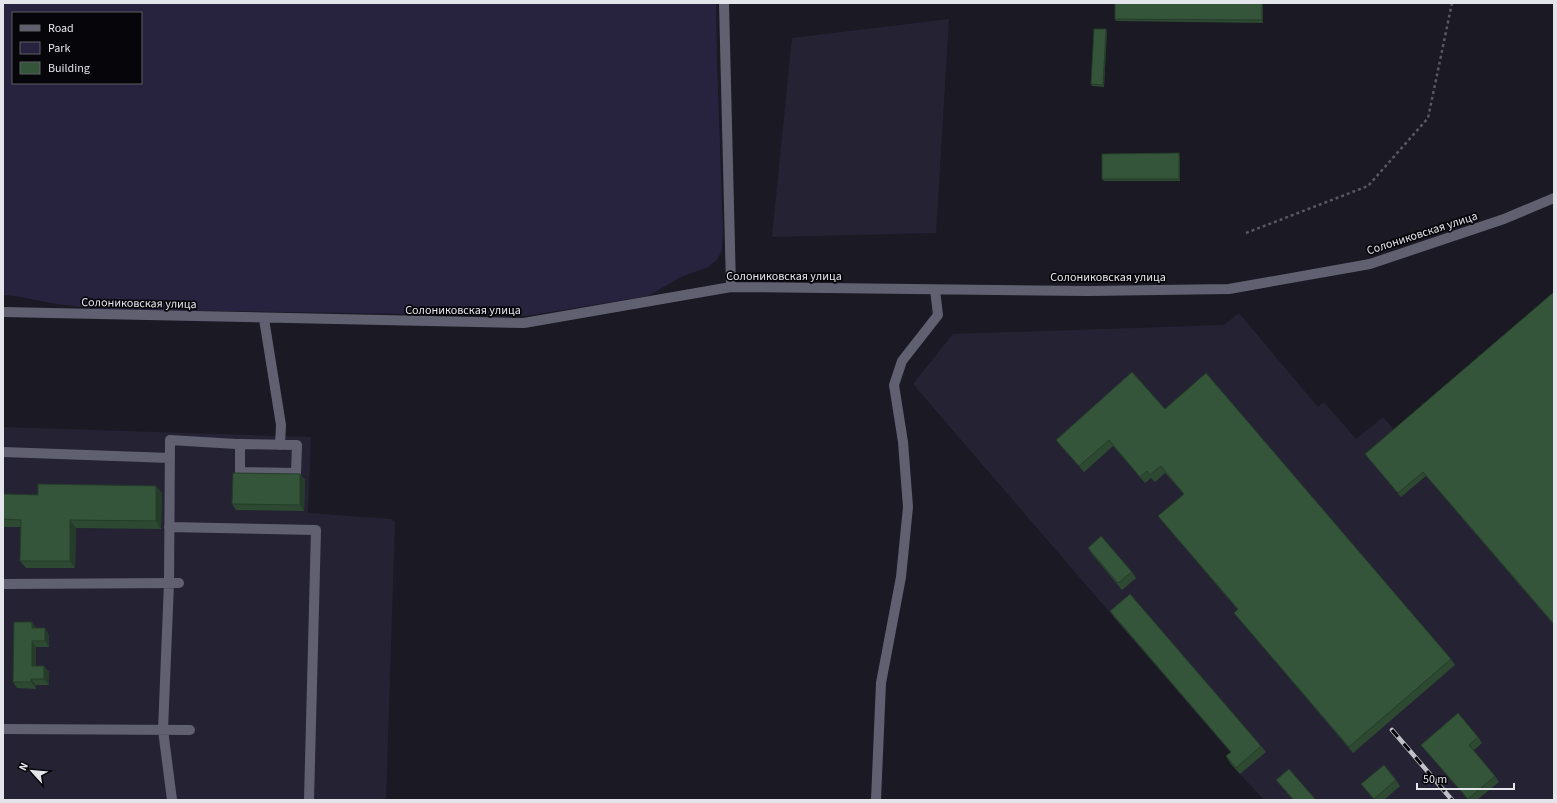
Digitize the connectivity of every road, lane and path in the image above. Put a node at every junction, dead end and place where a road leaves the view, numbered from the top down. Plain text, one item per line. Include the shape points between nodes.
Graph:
1 (724, 3) edge
2 (1452, 3) edge
3 (1554, 198) edge
4 (1246, 233) dead end
5 (731, 287) junction
6 (935, 290) junction
7 (3, 312) edge
8 (264, 319) junction
9 (240, 444) junction
10 (280, 445) junction
11 (3, 452) edge
12 (170, 458) junction
13 (170, 526) junction
14 (174, 583) junction
15 (3, 584) edge
16 (3, 729) edge
17 (163, 730) junction
18 (190, 730) dead end
19 (172, 800) edge
20 (309, 800) edge
21 (876, 800) edge

1 - 5 street
2 - 4 path via 1428,118 1368,186
3 - 6 street, Солониковская улица via 1504,219 1370,264 1229,289
5 - 6 street, Солониковская улица
5 - 8 street, Солониковская улица via 524,323
6 - 21 street via 938,314 902,361 894,385 903,442 908,507 900,577 881,683
7 - 8 street, Солониковская улица
8 - 10 street via 281,425
9 - 10 street
9 - 10 street via 240,472 296,473 296,445
9 - 12 street via 170,440
11 - 12 street
12 - 13 street
13 - 14 street
13 - 20 street via 316,530
14 - 15 street
14 - 17 street
16 - 17 street
17 - 18 street
17 - 19 street

